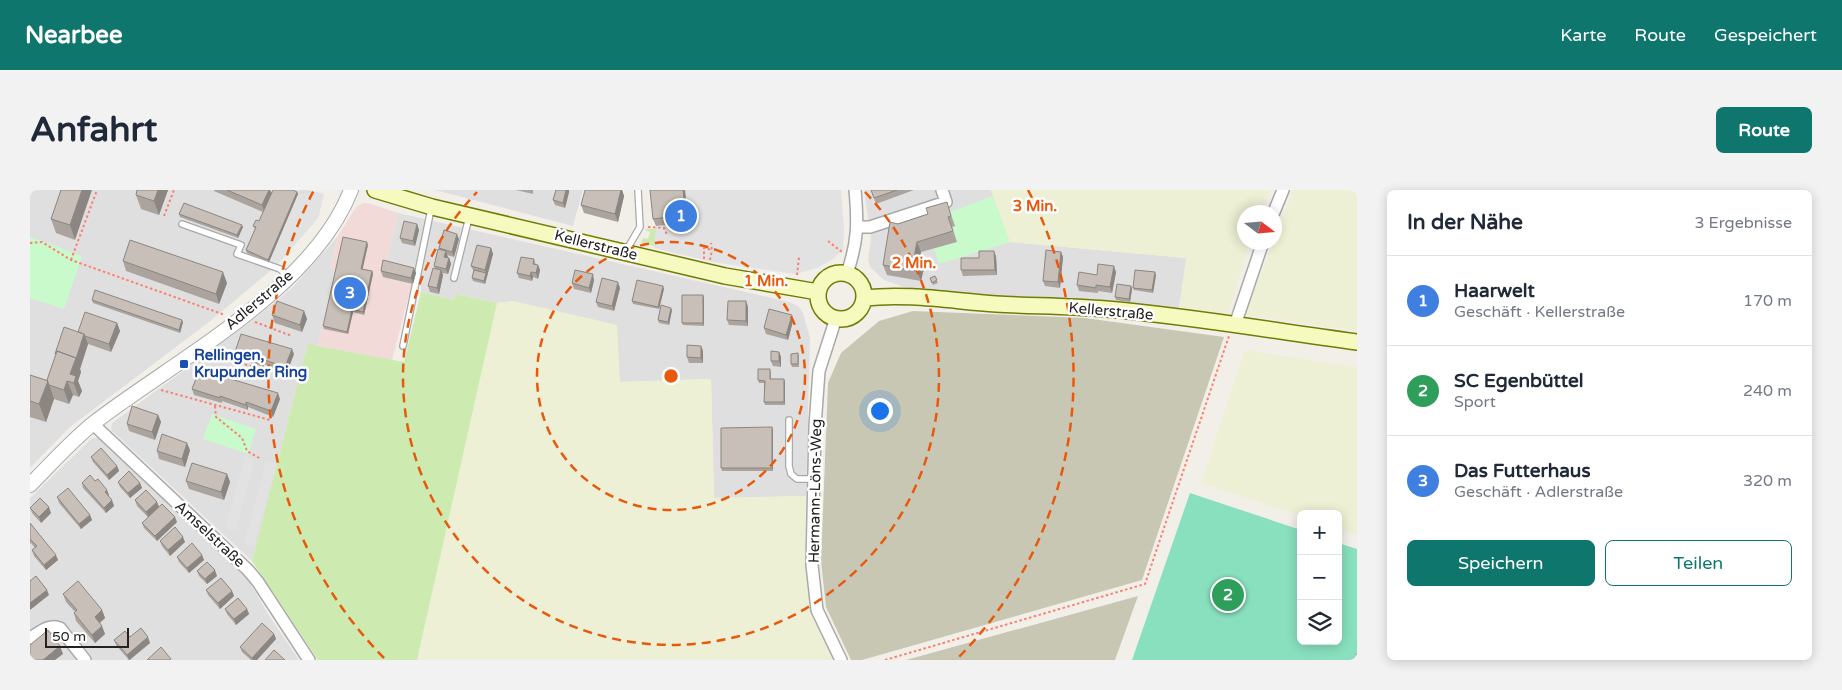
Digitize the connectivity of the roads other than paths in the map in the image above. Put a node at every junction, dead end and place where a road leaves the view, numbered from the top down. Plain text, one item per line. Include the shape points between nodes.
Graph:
1 (350, 190) edge
2 (375, 190) edge
3 (638, 190) edge
4 (855, 190) edge
5 (942, 190) edge
6 (1283, 190) edge
7 (1277, 205) edge
8 (432, 207) junction
9 (470, 215) junction
10 (182, 224) dead end
11 (857, 227) junction
12 (1260, 250) edge
13 (627, 252) junction
14 (847, 273) junction
15 (288, 277) junction
16 (454, 278) dead end
17 (818, 292) junction
18 (864, 298) junction
19 (836, 318) junction
20 (1235, 325) junction
21 (1357, 342) edge
22 (403, 346) dead end
23 (789, 420) dead end
24 (93, 424) junction
25 (814, 479) junction
26 (30, 485) edge
27 (30, 638) edge
28 (85, 660) edge
29 (309, 660) edge
30 (841, 660) edge

1 - 15 street, Adlerstraße via 333,226
2 - 8 main road, Kellerstraße
3 - 13 lane via 640,227
4 - 11 street
5 - 11 street via 946,202 870,227
6 - 7 street
8 - 9 main road, Kellerstraße
8 - 22 lane
9 - 13 main road, Kellerstraße
9 - 16 lane
10 - 15 lane via 241,244 237,254 280,269
11 - 14 street via 856,244
12 - 20 street
13 - 17 main road, Kellerstraße via 725,276
14 - 17 main road via 834,273 823,280
14 - 18 main road via 860,282
15 - 24 street, Adlerstraße via 238,321
17 - 19 main road via 822,308
18 - 19 main road via 858,312 843,319
18 - 20 main road, Kellerstraße via 922,297 1107,309
19 - 25 street, Hermann-Löns-Weg via 820,371
20 - 21 main road, Kellerstraße
23 - 25 lane via 791,474 797,479
24 - 26 street, Adlerstraße
24 - 29 street, Amselstraße via 248,570
25 - 30 street, Hermann-Löns-Weg via 812,565 817,610
27 - 28 street via 49,627 60,628

